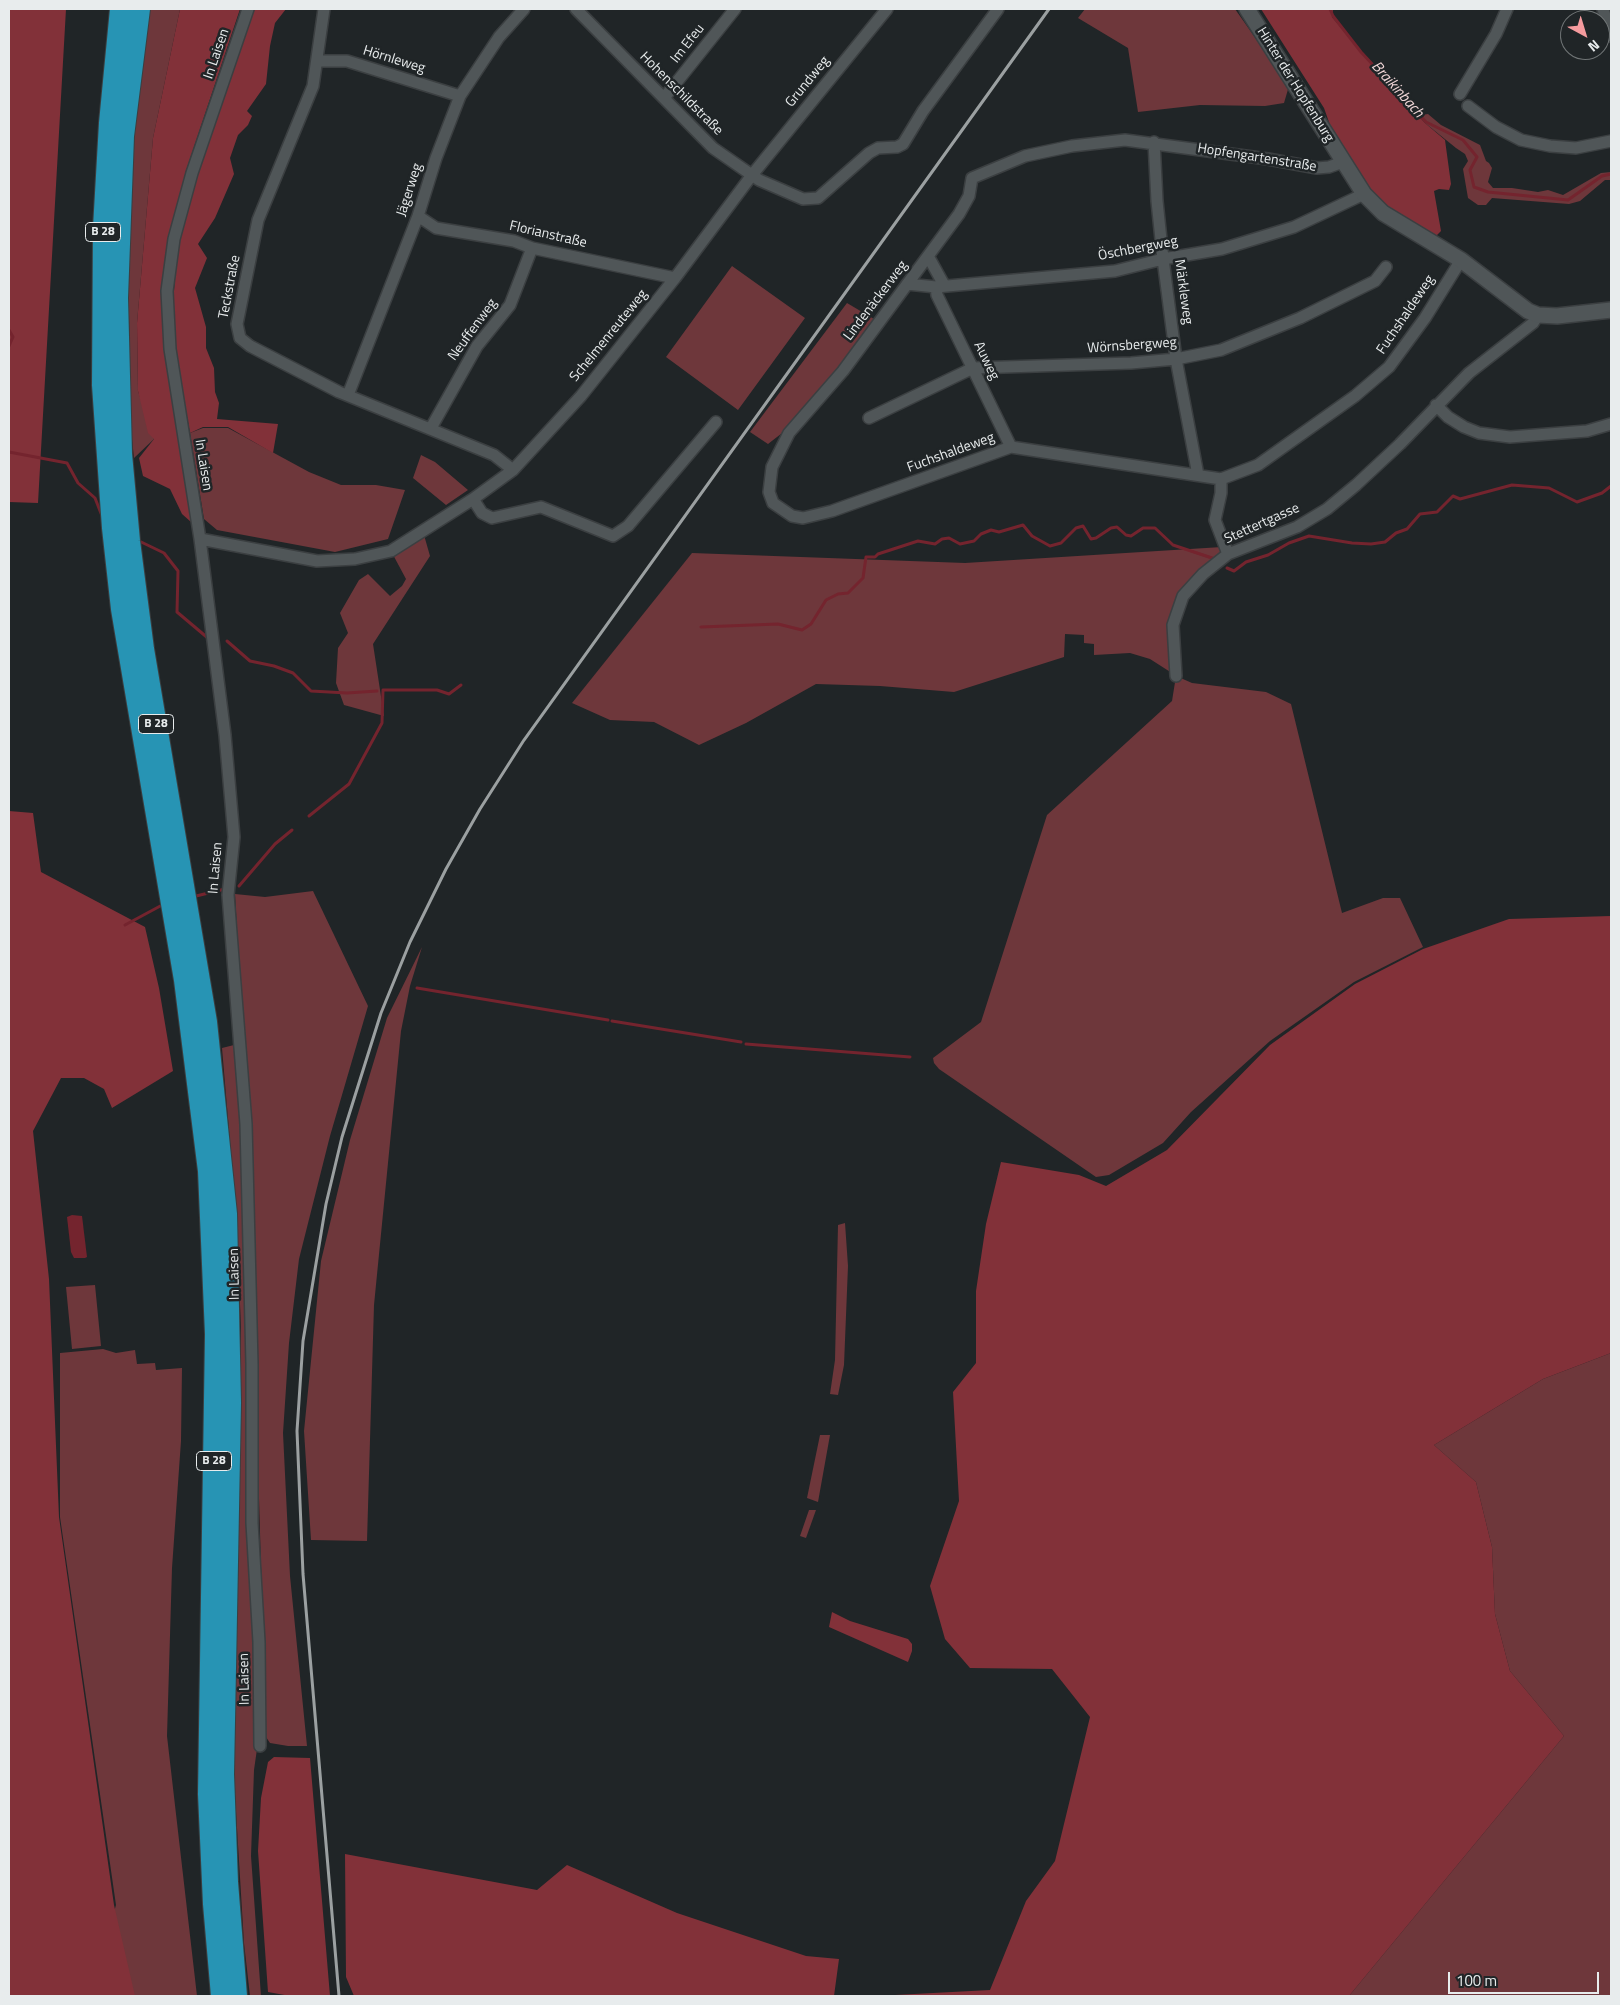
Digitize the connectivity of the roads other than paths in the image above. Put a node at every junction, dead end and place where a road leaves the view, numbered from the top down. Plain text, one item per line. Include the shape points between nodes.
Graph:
1 (120, 9) edge
2 (140, 9) edge
3 (248, 9) edge
4 (324, 9) edge
5 (524, 9) edge
6 (576, 9) edge
7 (735, 9) edge
8 (888, 9) edge
9 (998, 9) edge
10 (1247, 9) edge
11 (1507, 9) edge
12 (1603, 9) edge
13 (1611, 36) edge
14 (317, 61) junction
15 (1460, 94) dead end
16 (460, 96) junction
17 (664, 98) junction
18 (1468, 106) dead end
19 (1611, 141) edge
20 (1154, 142) junction
21 (1343, 162) junction
22 (752, 175) junction
23 (972, 178) joint
24 (1364, 194) junction
25 (418, 216) junction
26 (532, 248) junction
27 (928, 256) junction
28 (1163, 259) junction
29 (1461, 260) junction
30 (1386, 267) dead end
31 (675, 278) junction
32 (907, 284) junction
33 (940, 286) junction
34 (1611, 310) edge
35 (1538, 315) junction
36 (1176, 359) junction
37 (973, 368) junction
38 (348, 395) junction
39 (1436, 405) junction
40 (869, 418) dead end
41 (716, 422) dead end
42 (1611, 424) edge
43 (431, 428) junction
44 (788, 433) joint
45 (1011, 447) junction
46 (114, 455) junction
47 (513, 470) junction
48 (1198, 474) junction
49 (1221, 479) junction
50 (473, 500) junction
51 (200, 539) junction
52 (1228, 554) junction
53 (1176, 676) dead end
54 (183, 926) junction
55 (260, 1746) dead end
56 (229, 1903) junction
57 (221, 1996) edge
58 (237, 1996) edge
59 (245, 1996) edge

1 - 46 highway, B 28 via 102,246 102,363
2 - 46 highway, B 28 via 124,136
3 - 51 street, In Laisen via 192,173 174,239 168,291 170,349
4 - 14 street, Teckstraße
5 - 16 street, Jägerweg via 499,37
6 - 17 street, Hohenschildstraße
7 - 17 street, Im Efeu
8 - 22 street, Grundweg
9 - 22 street, Hohenschildstraße via 923,111 903,144 878,148 869,153 818,198 803,199 788,194
10 - 21 street, Hinter der Hopfenburg
11 - 15 street
12 - 13 street
14 - 16 street, Hörnleweg via 347,62
14 - 38 street, Teckstraße via 305,109 258,220 237,324 240,338 250,346
16 - 25 street, Jägerweg
17 - 22 street, Hohenschildstraße via 698,134
18 - 19 street via 1496,127 1521,140 1576,148
20 - 21 street, Hopfengartenstraße via 1316,168
20 - 23 street, Hopfengartenstraße via 1125,140 1043,152 1006,162
20 - 28 street, Märkleweg
21 - 24 street
22 - 31 street, Schelmenreuteweg
23 - 27 street, Lindenäckerweg via 969,196
24 - 28 street, Öschbergweg via 1294,227 1222,249
24 - 29 street via 1389,217
25 - 26 street, Florianstraße via 436,228
25 - 38 street, Jägerweg
26 - 31 street, Florianstraße
26 - 43 street, Neuffenweg via 510,305 477,346
27 - 32 street, Lindenäckerweg
27 - 33 street, Auweg
28 - 33 street, Öschbergweg via 1115,271
28 - 36 street, Märkleweg
29 - 35 street via 1514,302
29 - 49 street, Fuchshaldeweg via 1425,318 1389,367 1356,396 1258,465
30 - 36 street, Wörnsbergweg via 1375,281 1300,318 1221,350
31 - 47 street, Schelmenreuteweg via 581,396
32 - 33 street, Öschbergweg
32 - 44 street, Lindenäckerweg via 843,371
33 - 37 street, Auweg via 937,295
34 - 35 street
35 - 39 street, Stettertgasse via 1533,323 1469,373
36 - 37 street, Wörnsbergweg
36 - 48 street, Märkleweg
37 - 40 street, Wörnsbergweg
37 - 45 street, Auweg
38 - 43 street, Teckstraße
39 - 42 street via 1464,427 1479,433 1510,437 1588,431
39 - 52 street, Stettertgasse via 1369,474 1327,508 1297,527
41 - 50 street via 628,526 613,536 541,507 492,518 482,513
43 - 47 street, Teckstraße via 494,455
44 - 45 street, Fuchshaldeweg via 772,467 769,492 773,503 792,516 803,518 832,511
45 - 48 street, Fuchshaldeweg
46 - 54 highway, B 28 via 126,580 149,685
47 - 50 street, Schelmenreuteweg
48 - 49 street, Fuchshaldeweg
49 - 52 street via 1215,520
50 - 51 street, Schelmenreuteweg via 391,550 355,559 317,561
51 - 55 street, In Laisen via 225,735 234,837 228,896 246,1124 252,1523 259,1642
52 - 53 street, Stettertgasse via 1183,596 1173,625
54 - 56 highway, B 28 via 214,1076 230,1267 231,1402 224,1722
54 - 57 highway, B 28 via 208,1171 214,1278 208,1786
56 - 58 highway, B 28
56 - 59 highway via 239,1938

